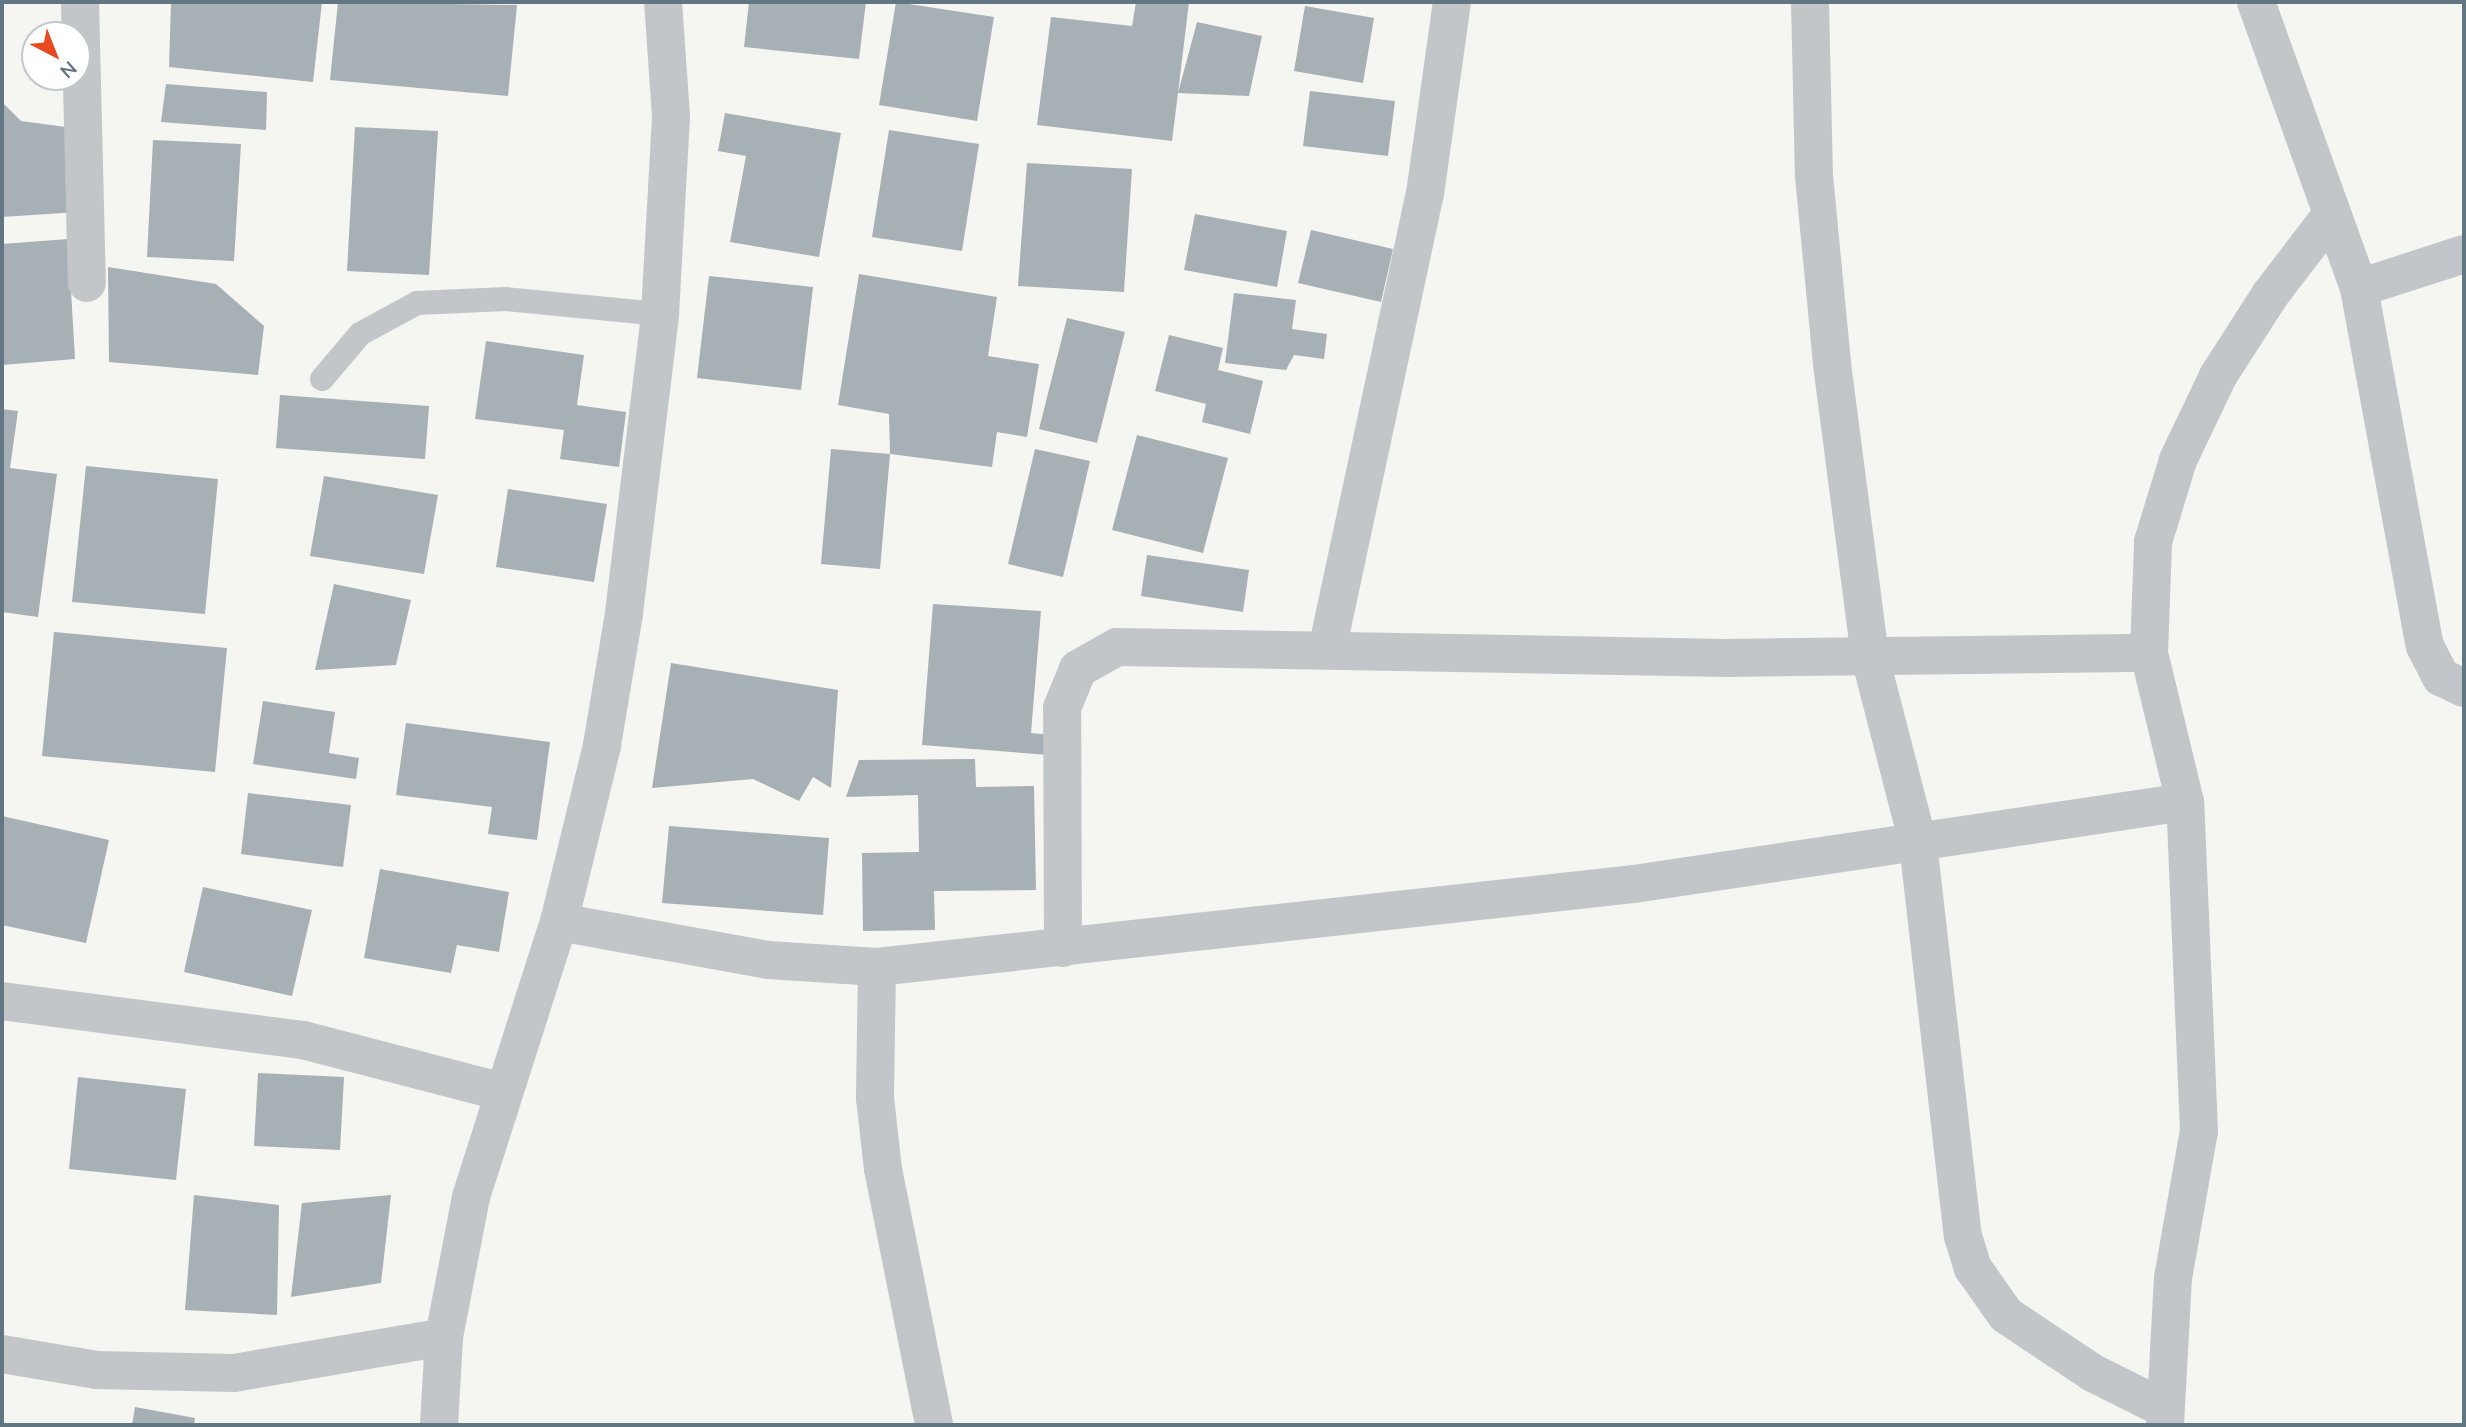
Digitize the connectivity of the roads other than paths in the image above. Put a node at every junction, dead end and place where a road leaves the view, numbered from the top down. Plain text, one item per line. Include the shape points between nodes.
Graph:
1 (80, 2) edge
2 (663, 2) edge
3 (1452, 2) edge
4 (1810, 2) edge
5 (2256, 2) edge
6 (2332, 214) junction
7 (2464, 254) edge
8 (87, 283) dead end
9 (2359, 288) junction
10 (660, 314) junction
11 (322, 379) dead end
12 (1327, 650) junction
13 (2149, 653) junction
14 (1870, 657) junction
15 (2464, 688) edge
16 (2185, 802) junction
17 (1918, 843) junction
18 (559, 922) junction
19 (1063, 948) junction
20 (877, 967) junction
21 (2, 1002) edge
22 (503, 1093) junction
23 (444, 1337) junction
24 (2, 1354) edge
25 (2165, 1417) edge
26 (439, 1425) edge
27 (934, 1425) edge

1 - 8 street
2 - 10 street via 671,116
3 - 12 street via 1425,194
4 - 14 street via 1814,176 1832,364
5 - 6 street
6 - 9 street
6 - 13 street via 2270,295 2218,376 2178,460 2153,542
7 - 9 street
9 - 15 street via 2425,646 2441,677
10 - 11 lane via 506,299 417,303 360,334
10 - 18 street via 620,639 602,745
12 - 14 street
12 - 19 street via 1149,644 1117,647 1078,670 1062,708
13 - 14 street
13 - 16 street
14 - 17 street
16 - 17 street
16 - 25 street via 2199,1131 2173,1278
17 - 19 street via 1634,884
17 - 25 street via 1963,1236 1973,1268 2006,1315
18 - 20 street via 768,961
18 - 22 street
19 - 20 street
20 - 27 street via 875,1098 883,1169
21 - 22 street via 303,1040
22 - 23 street via 471,1197
23 - 24 street via 234,1373 97,1370
23 - 26 street

